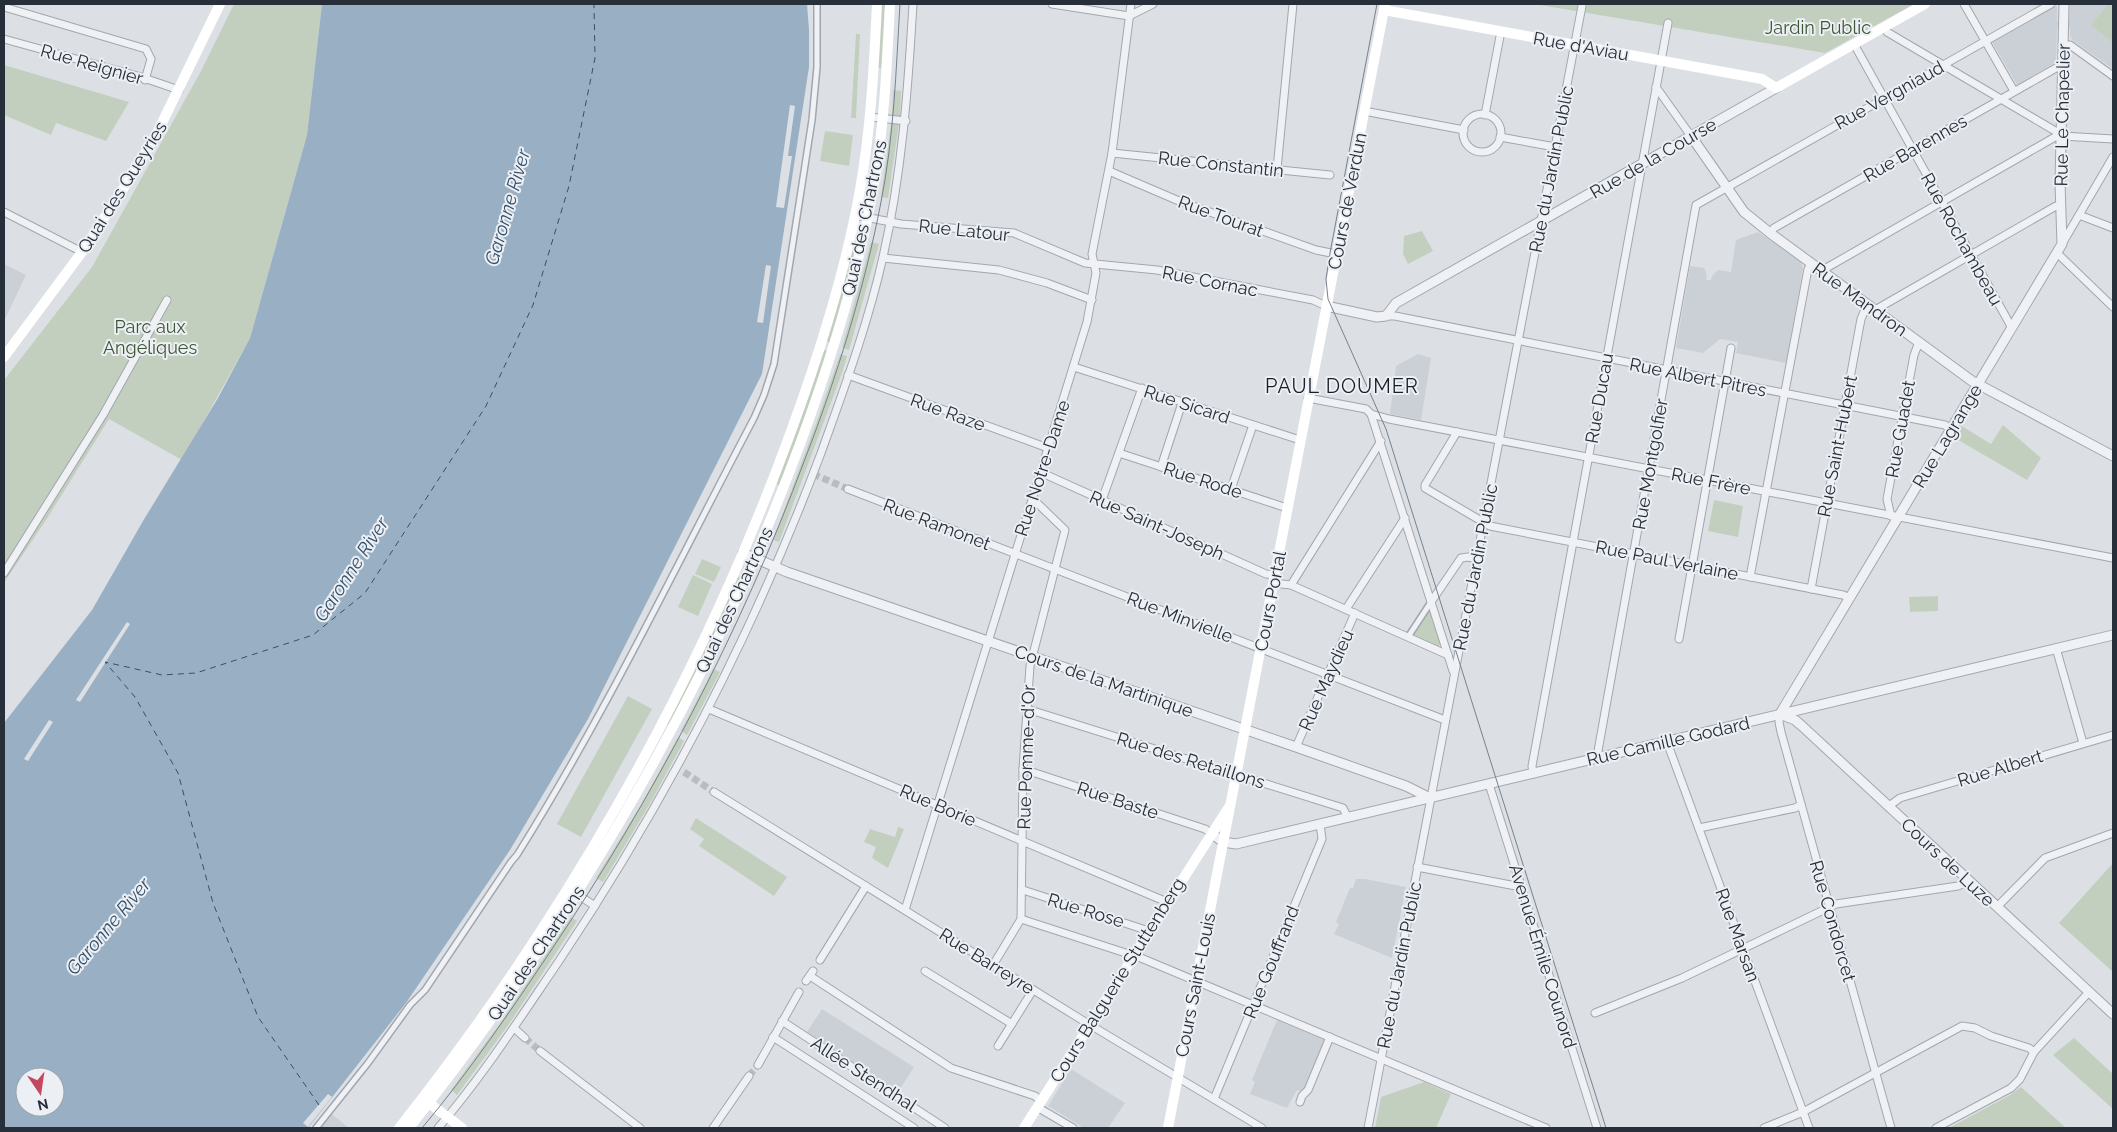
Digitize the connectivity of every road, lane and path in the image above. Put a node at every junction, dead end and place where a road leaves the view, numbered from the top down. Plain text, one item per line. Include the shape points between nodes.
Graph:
1 (220, 4) edge
2 (817, 4) edge
3 (877, 4) edge
4 (890, 4) edge
5 (913, 4) edge
6 (1052, 4) edge
7 (1131, 4) edge
8 (1153, 4) edge
9 (1293, 4) edge
10 (1925, 4) edge
11 (1964, 4) edge
12 (2050, 4) edge
13 (2064, 4) edge
14 (1582, 6) dead end
15 (4, 7) edge
16 (1384, 7) edge
17 (1129, 16) junction
18 (1668, 23) dead end
19 (1884, 27) junction
20 (1501, 31) junction
21 (4, 39) edge
22 (1986, 41) junction
23 (1574, 44) junction
24 (1854, 44) junction
25 (2063, 45) junction
26 (1661, 60) junction
27 (1943, 65) junction
28 (2063, 66) junction
29 (2113, 76) edge
30 (145, 80) junction
31 (1656, 87) junction
32 (1776, 88) junction
33 (179, 90) junction
34 (2014, 91) junction
35 (1884, 98) junction
36 (2000, 99) junction
37 (1364, 111) junction
38 (1485, 115) junction
39 (870, 117) junction
40 (882, 118) junction
41 (906, 120) junction
42 (1464, 130) junction
43 (1691, 136) junction
44 (2062, 136) junction
45 (1500, 137) junction
46 (2113, 139) edge
47 (1555, 147) junction
48 (1912, 149) junction
49 (1112, 153) junction
50 (2113, 157) edge
51 (1642, 164) junction
52 (1277, 169) junction
53 (1109, 171) junction
54 (1330, 175) dead end
55 (1727, 187) junction
56 (1941, 202) junction
57 (2061, 206) junction
58 (4, 212) edge
59 (855, 215) junction
60 (2079, 215) junction
61 (867, 218) junction
62 (1541, 221) junction
63 (890, 222) junction
64 (2067, 228) junction
65 (2113, 228) edge
66 (1770, 233) junction
67 (2062, 244) joint
68 (82, 252) junction
69 (2057, 253) junction
70 (1336, 254) junction
71 (1971, 255) junction
72 (883, 258) junction
73 (1093, 263) junction
74 (1811, 264) junction
75 (1822, 272) junction
76 (167, 300) dead end
77 (1092, 300) junction
78 (1326, 306) junction
79 (1871, 307) junction
80 (2113, 307) edge
81 (1386, 316) junction
82 (2012, 328) junction
83 (1519, 341) junction
84 (1919, 342) junction
85 (1732, 348) dead end
86 (4, 357) edge
87 (1606, 359) junction
88 (1074, 366) junction
89 (1667, 371) junction
90 (848, 375) junction
91 (1725, 382) junction
92 (1978, 384) junction
93 (1142, 388) junction
94 (1784, 394) junction
95 (1308, 398) junction
96 (1182, 403) junction
97 (1844, 406) junction
98 (1371, 414) junction
99 (1902, 417) junction
100 (1252, 425) junction
101 (1951, 430) junction
102 (1457, 432) junction
103 (1300, 440) junction
104 (1381, 441) junction
105 (1500, 441) junction
106 (1048, 448) junction
107 (1119, 453) junction
108 (2113, 456) edge
109 (1588, 458) junction
110 (1161, 467) junction
111 (1649, 469) junction
112 (1040, 472) junction
113 (1707, 481) junction
114 (1231, 489) junction
115 (848, 490) tunnel mouth
116 (1766, 492) junction
117 (1032, 498) junction
118 (1102, 500) junction
119 (1826, 504) junction
120 (1287, 508) junction
121 (1895, 516) junction
122 (1405, 518) junction
123 (1484, 522) junction
124 (1573, 542) junction
125 (743, 553) junction
126 (1015, 553) junction
127 (1634, 554) junction
128 (755, 558) junction
129 (2113, 558) edge
130 (1476, 559) junction
131 (1692, 565) junction
132 (776, 567) junction
133 (1055, 568) junction
134 (4, 572) edge
135 (1750, 577) junction
136 (1274, 579) junction
137 (1292, 585) junction
138 (1811, 589) junction
139 (1850, 598) junction
140 (1431, 602) junction
141 (1346, 609) junction
142 (1355, 613) junction
143 (2113, 634) edge
144 (1408, 637) junction
145 (1679, 639) dead end
146 (988, 640) junction
147 (1260, 648) junction
148 (2056, 648) junction
149 (1448, 655) junction
150 (1032, 656) junction
151 (1328, 674) junction
152 (1454, 674) junction
153 (709, 708) junction
154 (1027, 709) junction
155 (1780, 714) junction
156 (1445, 720) junction
157 (1245, 729) junction
158 (2113, 735) edge
159 (1667, 742) junction
160 (2084, 743) junction
161 (1296, 747) junction
162 (1600, 758) junction
163 (1023, 769) junction
164 (1236, 774) junction
165 (1533, 774) junction
166 (1489, 784) junction
167 (714, 792) tunnel mouth
168 (1430, 798) junction
169 (1231, 804) junction
170 (937, 805) junction
171 (1801, 805) junction
172 (1889, 806) junction
173 (1348, 818) junction
174 (1320, 824) junction
175 (1699, 828) junction
176 (1211, 832) junction
177 (2113, 833) edge
178 (1023, 841) junction
179 (1223, 842) junction
180 (1417, 867) junction
181 (1969, 881) junction
182 (866, 886) junction
183 (1521, 887) junction
184 (1023, 890) junction
185 (572, 891) junction
186 (1168, 902) junction
187 (595, 906) junction
188 (1829, 907) junction
189 (1997, 907) junction
190 (904, 910) junction
191 (1021, 919) junction
192 (1149, 931) junction
193 (1744, 948) junction
194 (1133, 956) junction
195 (820, 960) dead end
196 (993, 965) junction
197 (926, 971) dead end
198 (810, 976) dead end
199 (1196, 981) junction
200 (1033, 990) junction
201 (799, 992) dead end
202 (2089, 992) junction
203 (1253, 1005) junction
204 (1595, 1013) dead end
205 (2113, 1014) edge
206 (782, 1021) junction
207 (1012, 1024) junction
208 (1090, 1024) junction
209 (514, 1028) junction
210 (773, 1036) junction
211 (1330, 1037) junction
212 (525, 1038) tunnel mouth
213 (998, 1046) dead end
214 (540, 1051) tunnel mouth
215 (2034, 1052) junction
216 (1381, 1058) junction
217 (758, 1065) tunnel mouth
218 (1875, 1073) junction
219 (749, 1076) tunnel mouth
220 (1178, 1078) junction
221 (1214, 1099) junction
222 (426, 1101) junction
223 (1300, 1102) dead end
224 (1039, 1104) junction
225 (1803, 1112) junction
226 (448, 1118) junction
227 (316, 1128) edge
228 (399, 1128) edge
229 (409, 1128) edge
230 (438, 1128) edge
231 (462, 1128) edge
232 (640, 1128) edge
233 (713, 1128) edge
234 (914, 1128) edge
235 (945, 1128) edge
236 (1024, 1128) edge
237 (1073, 1128) edge
238 (1168, 1128) edge
239 (1262, 1128) edge
240 (1368, 1128) edge
241 (1546, 1128) edge
242 (1597, 1128) edge
243 (1764, 1128) edge
244 (1809, 1128) edge
245 (1891, 1128) edge
246 (1936, 1128) edge

1 - 33 main road, Quai des Queyries
2 - 227 street via 817,67 812,120 774,364 760,403 623,672 562,783 425,990
3 - 39 main road, Quai des Chartrons
4 - 40 main road, Quai des Chartrons
5 - 41 street, Quai des Chartrons
6 - 17 street
7 - 17 street, Rue Notre-Dame
8 - 17 street
9 - 52 street
10 - 19 main road, Rue de la Course
11 - 22 street
12 - 22 street, Rue Vergniaud
13 - 25 street, Rue Le Chapelier
14 - 23 street, Rue du Jardin Public
15 - 30 street via 146,49 151,59
16 - 20 main road, Rue d'Aviau
16 - 37 main road, Cours de Verdun
17 - 49 street, Rue Notre-Dame
18 - 26 street, Rue Ducau
19 - 24 main road, Rue de la Course
19 - 27 street via 1887,32
20 - 23 main road, Rue d'Aviau
20 - 38 street
21 - 30 street, Rue Reignier
22 - 27 street, Rue Vergniaud
22 - 34 street
23 - 26 main road, Rue d'Aviau
23 - 47 street, Rue du Jardin Public
24 - 32 main road, Rue de la Course
24 - 35 street, Rue Rochambeau
25 - 28 street, Rue Le Chapelier
25 - 29 street via 2070,45
26 - 31 street, Rue Ducau
26 - 32 main road, Rue d'Aviau via 1762,79
27 - 35 street, Rue Vergniaud
27 - 36 street
28 - 34 street, Rue Barennes
28 - 44 street, Rue Le Chapelier
30 - 33 street, Rue Reignier
31 - 43 street, Rue Mandron
31 - 51 street, Rue Ducau
32 - 43 street, Rue de la Course
33 - 68 main road, Quai des Queyries via 158,131
34 - 36 street, Rue Barennes
35 - 48 street, Rue Rochambeau
35 - 55 street, Rue Vergniaud
36 - 44 street
36 - 48 street, Rue Barennes
37 - 42 street
37 - 70 main road, Cours de Verdun
38 - 42 street via 1474,116
38 - 45 street via 1499,125
39 - 40 street
39 - 59 main road, Quai des Chartrons
40 - 41 street
40 - 61 main road, Quai des Chartrons
41 - 63 street, Quai des Chartrons
42 - 45 street via 1465,141 1478,152 1495,147
43 - 51 street, Rue de la Course
43 - 55 street, Rue Mandron
44 - 46 street
44 - 56 street
44 - 57 street, Rue Le Chapelier
45 - 47 street
47 - 62 street, Rue du Jardin Public
48 - 56 street, Rue Rochambeau
48 - 66 street, Rue Barennes
49 - 52 street, Rue Constantin
49 - 53 street, Rue Notre-Dame
50 - 60 street
51 - 62 street, Rue de la Course
51 - 87 street, Rue Ducau
52 - 54 street, Rue Constantin
53 - 70 street, Rue Tourat via 1179,201 1316,250
53 - 73 street, Rue Notre-Dame via 1092,254
55 - 66 street, Rue Mandron via 1748,217
55 - 89 street, Rue Montgolfier via 1696,205
56 - 71 street, Rue Rochambeau
56 - 75 street
57 - 64 street, Rue Le Chapelier
57 - 71 street
58 - 68 street
59 - 61 street, Rue Latour
59 - 125 main road, Quai des Chartrons via 814,368
60 - 64 street
60 - 65 street
61 - 63 street, Rue Latour
61 - 128 main road, Quai des Chartrons via 826,370
62 - 81 street, Rue de la Course via 1396,304
62 - 83 street, Rue du Jardin Public
63 - 72 street, Quai des Chartrons
63 - 73 street, Rue Latour via 1014,234 1085,263
64 - 67 street, Rue Le Chapelier
66 - 74 street, Rue Mandron
67 - 69 street, Rue Lagrange
68 - 86 main road, Quai des Queyries
69 - 80 street
69 - 82 street, Rue Lagrange
70 - 78 main road, Cours de Verdun
71 - 79 street
71 - 82 street, Rue Rochambeau
72 - 77 street via 999,270
72 - 90 street, Quai des Chartrons
73 - 77 street, Rue Notre-Dame via 1096,273
73 - 78 street, Rue Cornac via 1156,270 1314,300
74 - 75 street, Rue Mandron
74 - 94 street
75 - 79 street, Rue Mandron
76 - 134 street via 103,415
77 - 88 street, Rue Notre-Dame
78 - 81 street
78 - 95 main road, Cours de Verdun
79 - 84 street, Rue Mandron
79 - 97 street, Rue Saint-Hubert via 1861,318
81 - 83 street, Rue Albert Pitres
82 - 92 street, Rue Lagrange
83 - 87 street, Rue Albert Pitres
83 - 105 street, Rue du Jardin Public
84 - 92 street, Rue Mandron
84 - 99 street, Rue Guadet
85 - 91 street
87 - 89 street, Rue Albert Pitres
87 - 109 street, Rue Ducau
88 - 93 street, Rue Sicard
88 - 106 street, Rue Notre-Dame
89 - 91 street, Rue Albert Pitres
89 - 111 street, Rue Montgolfier
90 - 106 street, Rue Raze
90 - 132 street, Quai des Chartrons
91 - 94 street, Rue Albert Pitres
91 - 113 street
92 - 101 street, Rue Lagrange
92 - 108 street, Rue Mandron
93 - 96 street, Rue Sicard
93 - 107 street
94 - 97 street, Rue Albert Pitres
94 - 116 street
95 - 98 street, Rue Frère via 1366,409
95 - 103 main road, Cours Portal
96 - 100 street, Rue Sicard
96 - 110 street
97 - 99 street, Rue Albert Pitres
97 - 119 street, Rue Saint-Hubert
98 - 102 street, Rue Frère
98 - 104 street
99 - 101 street, Rue Albert Pitres via 1945,425
99 - 121 street, Rue Guadet via 1887,499
100 - 103 street, Rue Sicard
100 - 114 street
101 - 121 street, Rue Lagrange
102 - 105 street, Rue Frère
102 - 123 street, Rue Paul Verlaine via 1425,485 1427,490
103 - 120 main road, Cours Portal
104 - 122 street
104 - 137 street
105 - 109 street, Rue Frère
105 - 123 street, Rue du Jardin Public
106 - 112 street, Rue Notre-Dame
107 - 110 street, Rue Rode
107 - 118 street
109 - 111 street, Rue Frère
109 - 124 street, Rue Ducau
110 - 114 street, Rue Rode
111 - 113 street, Rue Frère
111 - 127 street, Rue Montgolfier
112 - 117 street, Rue Notre-Dame
112 - 118 street, Rue Saint-Joseph
113 - 116 street, Rue Frère
113 - 131 street
114 - 120 street, Rue Rode
115 - 126 street, Rue Ramonet
116 - 119 street, Rue Frère
116 - 135 street
117 - 126 street, Rue Notre-Dame
117 - 133 street, Rue Pomme-d'Or via 1064,530
118 - 136 street, Rue Saint-Joseph
119 - 121 street, Rue Frère
119 - 138 street, Rue Saint-Hubert
120 - 136 main road, Cours Portal
121 - 129 street
121 - 139 street, Rue Lagrange
122 - 140 street
122 - 141 street
123 - 124 street, Rue Paul Verlaine
123 - 130 street, Rue du Jardin Public
124 - 127 street, Rue Paul Verlaine
124 - 165 street, Rue Ducau
125 - 128 street, Cours de la Martinique
125 - 185 main road, Quai des Chartrons via 689,670
126 - 133 street, Rue Ramonet
126 - 146 street, Rue Notre-Dame
127 - 131 street, Rue Paul Verlaine
127 - 162 street, Rue Montgolfier via 1598,751
128 - 132 street, Cours de la Martinique
128 - 185 main road, Quai des Chartrons via 671,731 627,810
130 - 140 street via 1461,558
130 - 152 street, Rue du Jardin Public
131 - 135 street, Rue Paul Verlaine
131 - 145 street
132 - 146 street, Cours de la Martinique
132 - 153 street, Quai des Chartrons
133 - 147 street, Rue Minvielle
133 - 150 street, Rue Pomme-d'Or
135 - 138 street, Rue Paul Verlaine
136 - 137 street, Rue Saint-Joseph
136 - 147 main road, Cours Portal
137 - 141 street, Rue Saint-Joseph
138 - 139 street, Rue Paul Verlaine
139 - 155 street, Rue Lagrange
140 - 144 street
140 - 149 street
141 - 142 street, Rue Saint-Joseph
142 - 144 street, Rue Saint-Joseph
142 - 151 street, Rue Maydieu
143 - 148 street, Rue Camille Godard
144 - 149 street, Rue Saint-Joseph
146 - 150 street, Cours de la Martinique
146 - 170 street, Rue Notre-Dame
147 - 151 street, Rue Minvielle
147 - 157 main road, Cours Portal
148 - 155 street, Rue Camille Godard
148 - 160 street
149 - 152 street
150 - 154 street, Rue Pomme-d'Or
150 - 157 street, Cours de la Martinique
151 - 156 street, Rue Minvielle
151 - 161 street, Rue Maydieu
152 - 156 street, Rue du Jardin Public
153 - 170 street, Rue Borie
153 - 187 street, Quai des Chartrons via 681,771
154 - 163 street, Rue Pomme-d'Or
154 - 164 street, Rue des Retaillons
155 - 159 street, Rue Camille Godard
155 - 171 street, Rue Condorcet via 1780,732
155 - 172 street, Cours de Luze via 1795,720
156 - 168 street, Rue du Jardin Public
157 - 161 street, Cours de la Martinique
157 - 164 main road, Cours Portal
158 - 160 street, Rue Albert
159 - 162 street, Rue Camille Godard
159 - 175 street, Rue Marsan
160 - 172 street, Rue Albert via 1900,798
161 - 168 street, Cours de la Martinique via 1406,786
162 - 165 street, Rue Camille Godard
163 - 176 street, Rue Baste
163 - 178 street, Rue Pomme-d'Or
164 - 169 main road, Cours Portal
164 - 173 street, Rue des Retaillons via 1343,808
165 - 166 street, Rue Camille Godard
166 - 168 street, Rue Camille Godard
166 - 183 street, Avenue Émile Counord
167 - 182 street, Rue Barreyre
168 - 173 street, Rue Camille Godard
168 - 180 street, Rue du Jardin Public
169 - 176 main road, Cours Portal
169 - 179 main road, Cours Portal
170 - 178 street, Rue Borie
170 - 190 street, Rue Notre-Dame
171 - 175 street
171 - 188 street, Rue Condorcet
172 - 181 street, Cours de Luze
173 - 174 street, Rue Camille Godard
174 - 179 street, Rue Camille Godard via 1236,844
174 - 203 street, Rue Gouffrand via 1322,838
175 - 193 street, Rue Marsan
176 - 179 street
176 - 186 main road, Cours Balguerie Stuttenberg
177 - 189 street via 2045,858
178 - 184 street, Rue Pomme-d'Or
178 - 186 street, Rue Borie
179 - 199 main road, Cours Saint-Louis
180 - 183 street
180 - 216 street, Rue du Jardin Public
181 - 188 street via 1958,886
181 - 189 street, Cours de Luze
182 - 190 street, Rue Barreyre
182 - 195 street
183 - 242 street, Avenue Émile Counord
184 - 191 street, Rue Pomme-d'Or
184 - 192 street, Rue Rose
185 - 187 street
185 - 222 main road, Quai des Chartrons
186 - 192 main road, Cours Balguerie Stuttenberg
187 - 209 street, Quai des Chartrons
188 - 193 street
188 - 218 street, Rue Condorcet
189 - 202 street, Cours de Luze
190 - 196 street, Rue Barreyre
191 - 194 street
191 - 196 street, Rue Pomme-d'Or
192 - 194 main road, Cours Balguerie Stuttenberg
193 - 204 street via 1682,978
193 - 225 street, Rue Marsan
194 - 199 street
194 - 208 main road, Cours Balguerie Stuttenberg
196 - 200 street, Rue Barreyre
197 - 207 street
198 - 224 street via 951,1068 1034,1096
199 - 203 street
199 - 220 main road, Cours Saint-Louis
200 - 207 street
200 - 208 street, Rue Barreyre
201 - 206 street
202 - 205 street, Cours de Luze
202 - 215 street
203 - 211 street
203 - 221 street, Rue Gouffrand
206 - 210 street
206 - 235 street, Allée Stendhal
207 - 213 street
208 - 220 street, Rue Barreyre
208 - 224 main road, Cours Balguerie Stuttenberg
209 - 212 street
209 - 226 street, Quai des Chartrons
210 - 217 street
210 - 234 street, Allée Stendhal
211 - 216 street
211 - 223 street
214 - 232 street
215 - 218 street via 1975,1028 1962,1026
215 - 246 street via 2020,1079 2011,1088
216 - 240 street, Rue du Jardin Public
216 - 241 street
218 - 225 street
218 - 245 street, Rue Condorcet
219 - 233 street
220 - 221 street, Rue Barreyre
220 - 238 main road, Cours Saint-Louis
221 - 239 street, Rue Barreyre
222 - 226 main road
222 - 228 main road, Quai des Chartrons
222 - 229 main road, Quai des Chartrons
224 - 236 main road, Cours Balguerie Stuttenberg
224 - 237 street
225 - 243 street
225 - 244 street, Rue Marsan
226 - 230 street, Quai des Chartrons
226 - 231 main road

